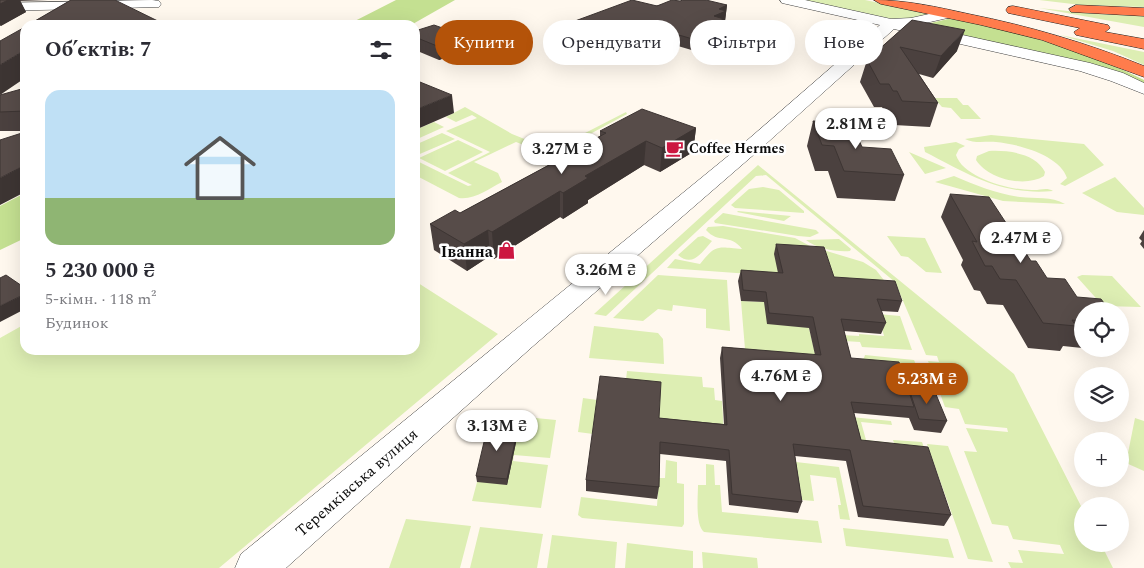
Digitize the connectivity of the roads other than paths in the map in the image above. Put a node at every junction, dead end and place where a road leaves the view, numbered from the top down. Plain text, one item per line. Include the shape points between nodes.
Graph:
1 (787, 0) edge
2 (923, 0) edge
3 (1004, 4) edge
4 (0, 7) edge
5 (886, 12) edge
6 (1144, 12) edge
7 (947, 14) joint
8 (141, 18) edge
9 (1144, 36) edge
10 (1144, 44) edge
11 (1144, 72) edge
12 (1144, 89) edge
13 (256, 568) edge

1 - 5 street
2 - 10 highway
3 - 6 highway
3 - 9 highway
4 - 8 street via 161,2 137,16
5 - 7 street via 911,22
5 - 12 street via 1084,67
5 - 13 street, Теремківська вулиця via 751,147
7 - 11 highway via 1047,36 1115,58

